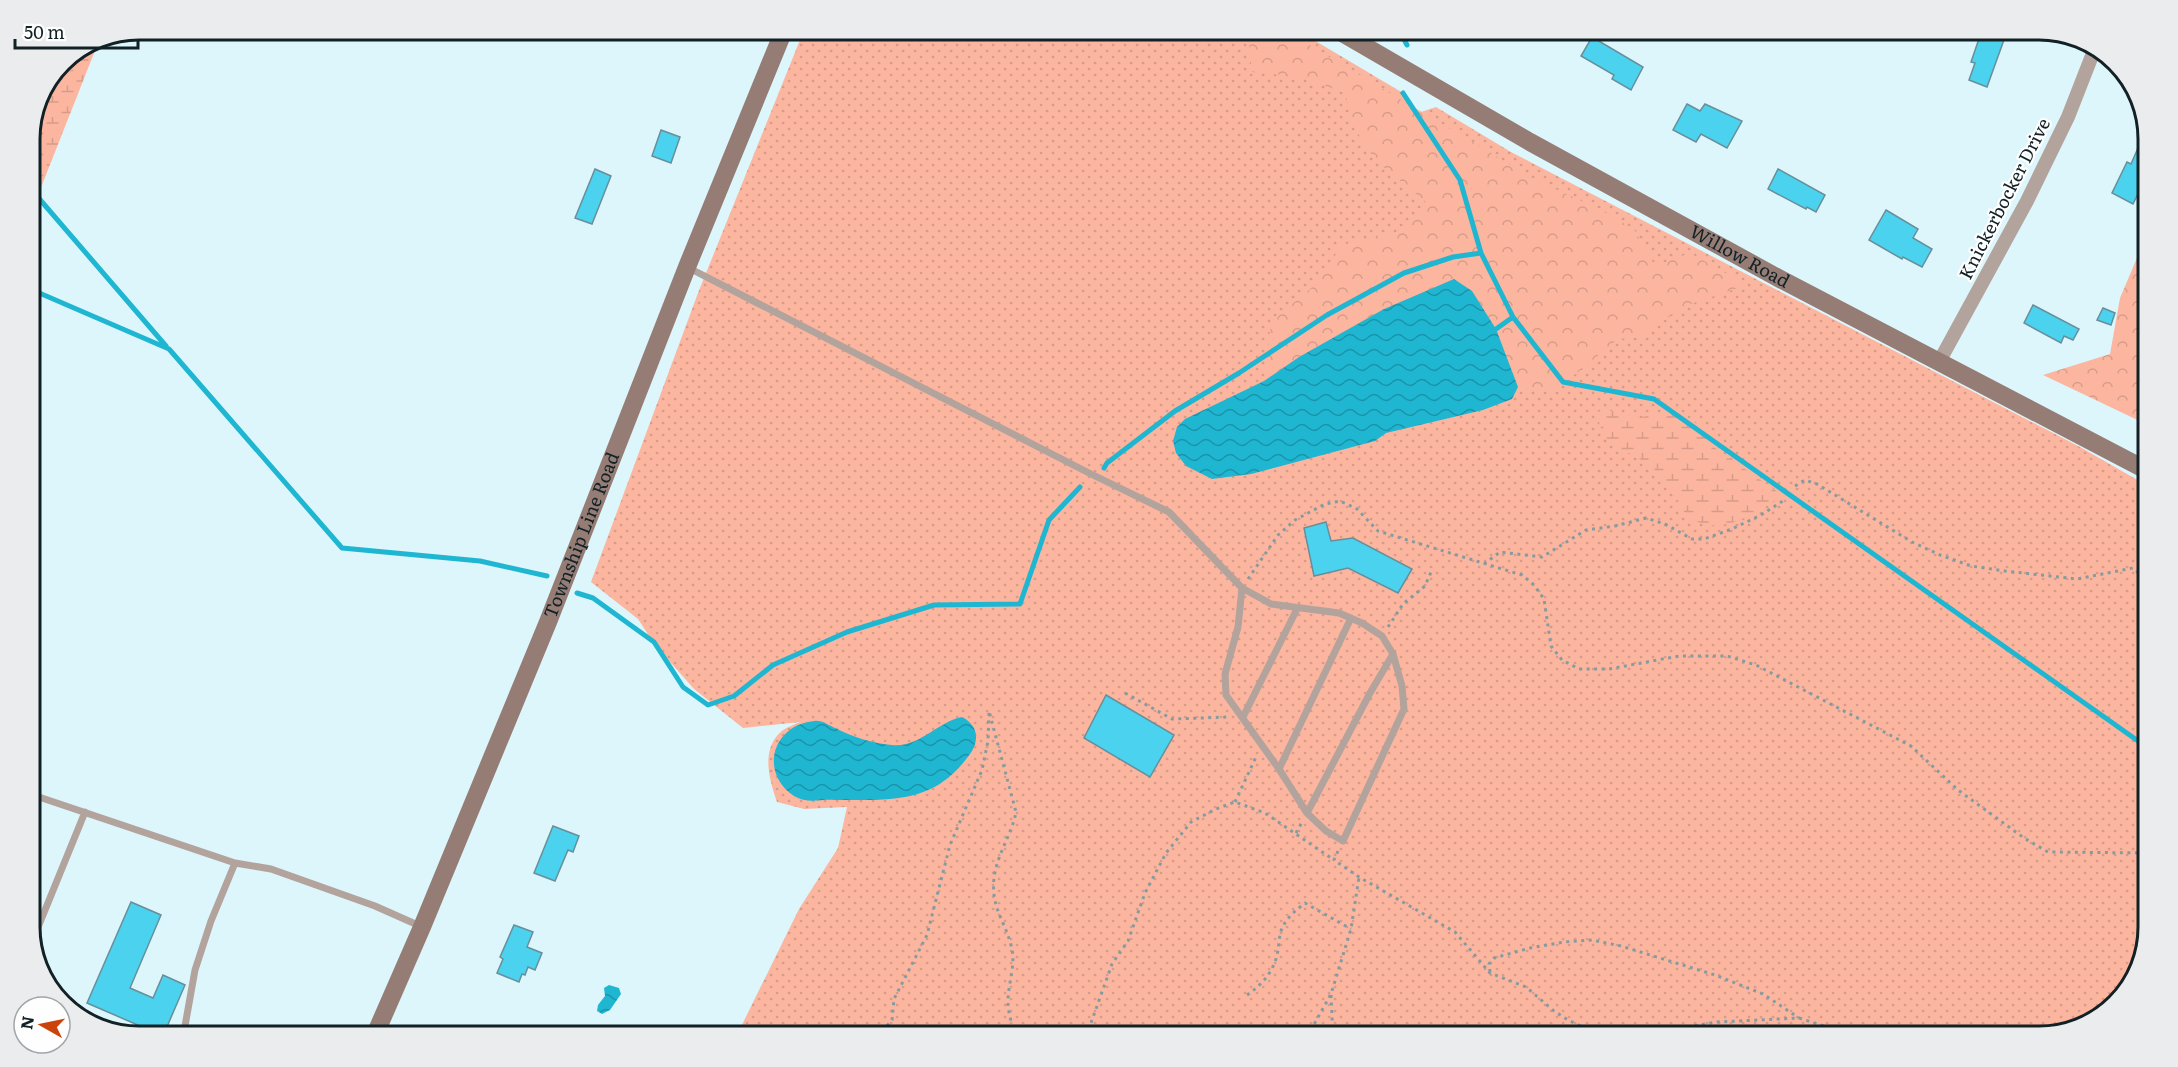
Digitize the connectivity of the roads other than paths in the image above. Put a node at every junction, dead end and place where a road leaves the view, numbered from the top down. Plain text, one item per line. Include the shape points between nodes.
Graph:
1 (780, 40) edge
2 (1354, 40) edge
3 (2092, 56) edge
4 (687, 267) junction
5 (1939, 362) junction
6 (2137, 465) edge
7 (1242, 588) junction
8 (1297, 609) junction
9 (1351, 618) junction
10 (1393, 654) junction
11 (1243, 717) junction
12 (1279, 769) junction
13 (41, 798) edge
14 (85, 812) junction
15 (1307, 813) junction
16 (235, 863) junction
17 (41, 920) edge
18 (422, 927) junction
19 (185, 1026) edge
20 (379, 1026) edge

1 - 4 street, Township Line Road
2 - 5 street, Willow Road via 1530,142
3 - 5 street, Knickerbocker Drive via 2068,117 2032,190
4 - 7 lane via 1169,512
4 - 18 street, Township Line Road via 548,622
5 - 6 street, Willow Road
7 - 8 lane via 1270,604
7 - 11 lane via 1238,627 1225,674 1226,695
8 - 9 lane via 1316,609
8 - 11 lane
9 - 10 lane via 1382,636
9 - 12 lane
10 - 15 lane
10 - 15 lane via 1404,709 1343,841
11 - 12 lane
12 - 15 lane
13 - 14 lane
14 - 16 lane
14 - 17 lane
16 - 18 lane via 271,869
16 - 19 lane via 195,970
18 - 20 street, Township Line Road

